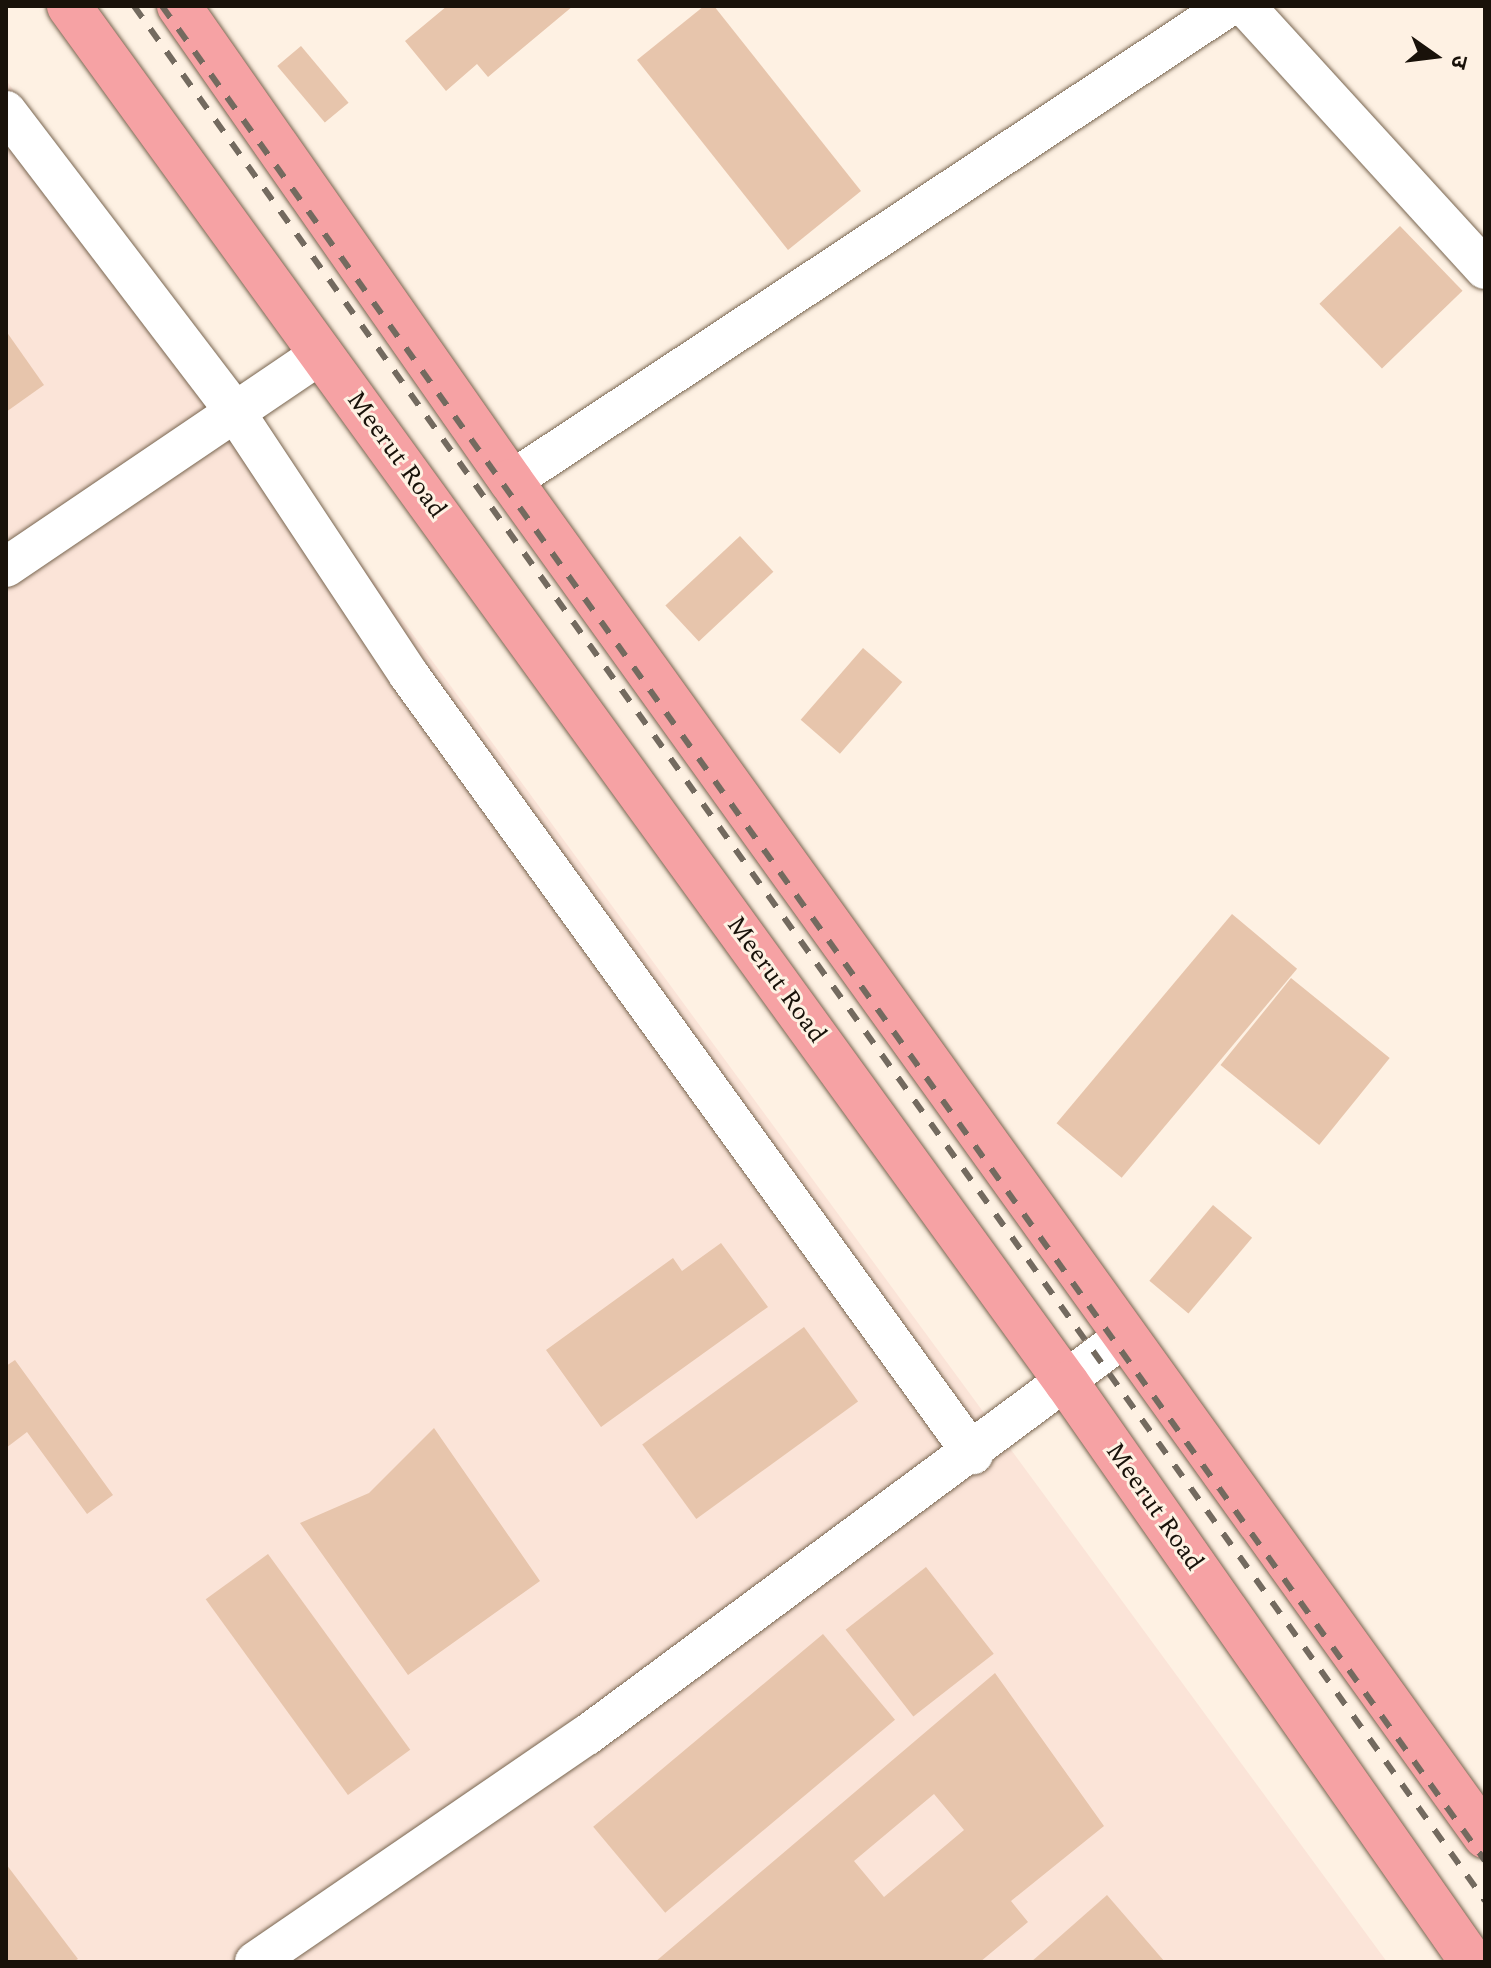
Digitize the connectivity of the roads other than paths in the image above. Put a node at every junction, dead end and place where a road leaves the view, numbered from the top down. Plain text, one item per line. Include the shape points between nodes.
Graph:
1 (69, 6) edge
2 (179, 6) edge
3 (1229, 6) edge
4 (1245, 6) edge
5 (6, 111) edge
6 (1485, 269) edge
7 (322, 353) junction
8 (235, 412) junction
9 (511, 481) junction
10 (6, 567) edge
11 (1124, 1337) junction
12 (1067, 1383) junction
13 (973, 1454) junction
14 (1485, 1836) edge
15 (255, 1962) edge
16 (1472, 1962) edge

1 - 7 highway, Meerut Road
2 - 9 highway
3 - 9 street
4 - 6 street
5 - 8 street
7 - 8 street
7 - 12 highway, Meerut Road
8 - 10 street
8 - 13 street via 409,675
9 - 11 highway
11 - 12 street
11 - 14 highway
12 - 13 street
12 - 16 highway, Meerut Road
13 - 15 street via 587,1735

